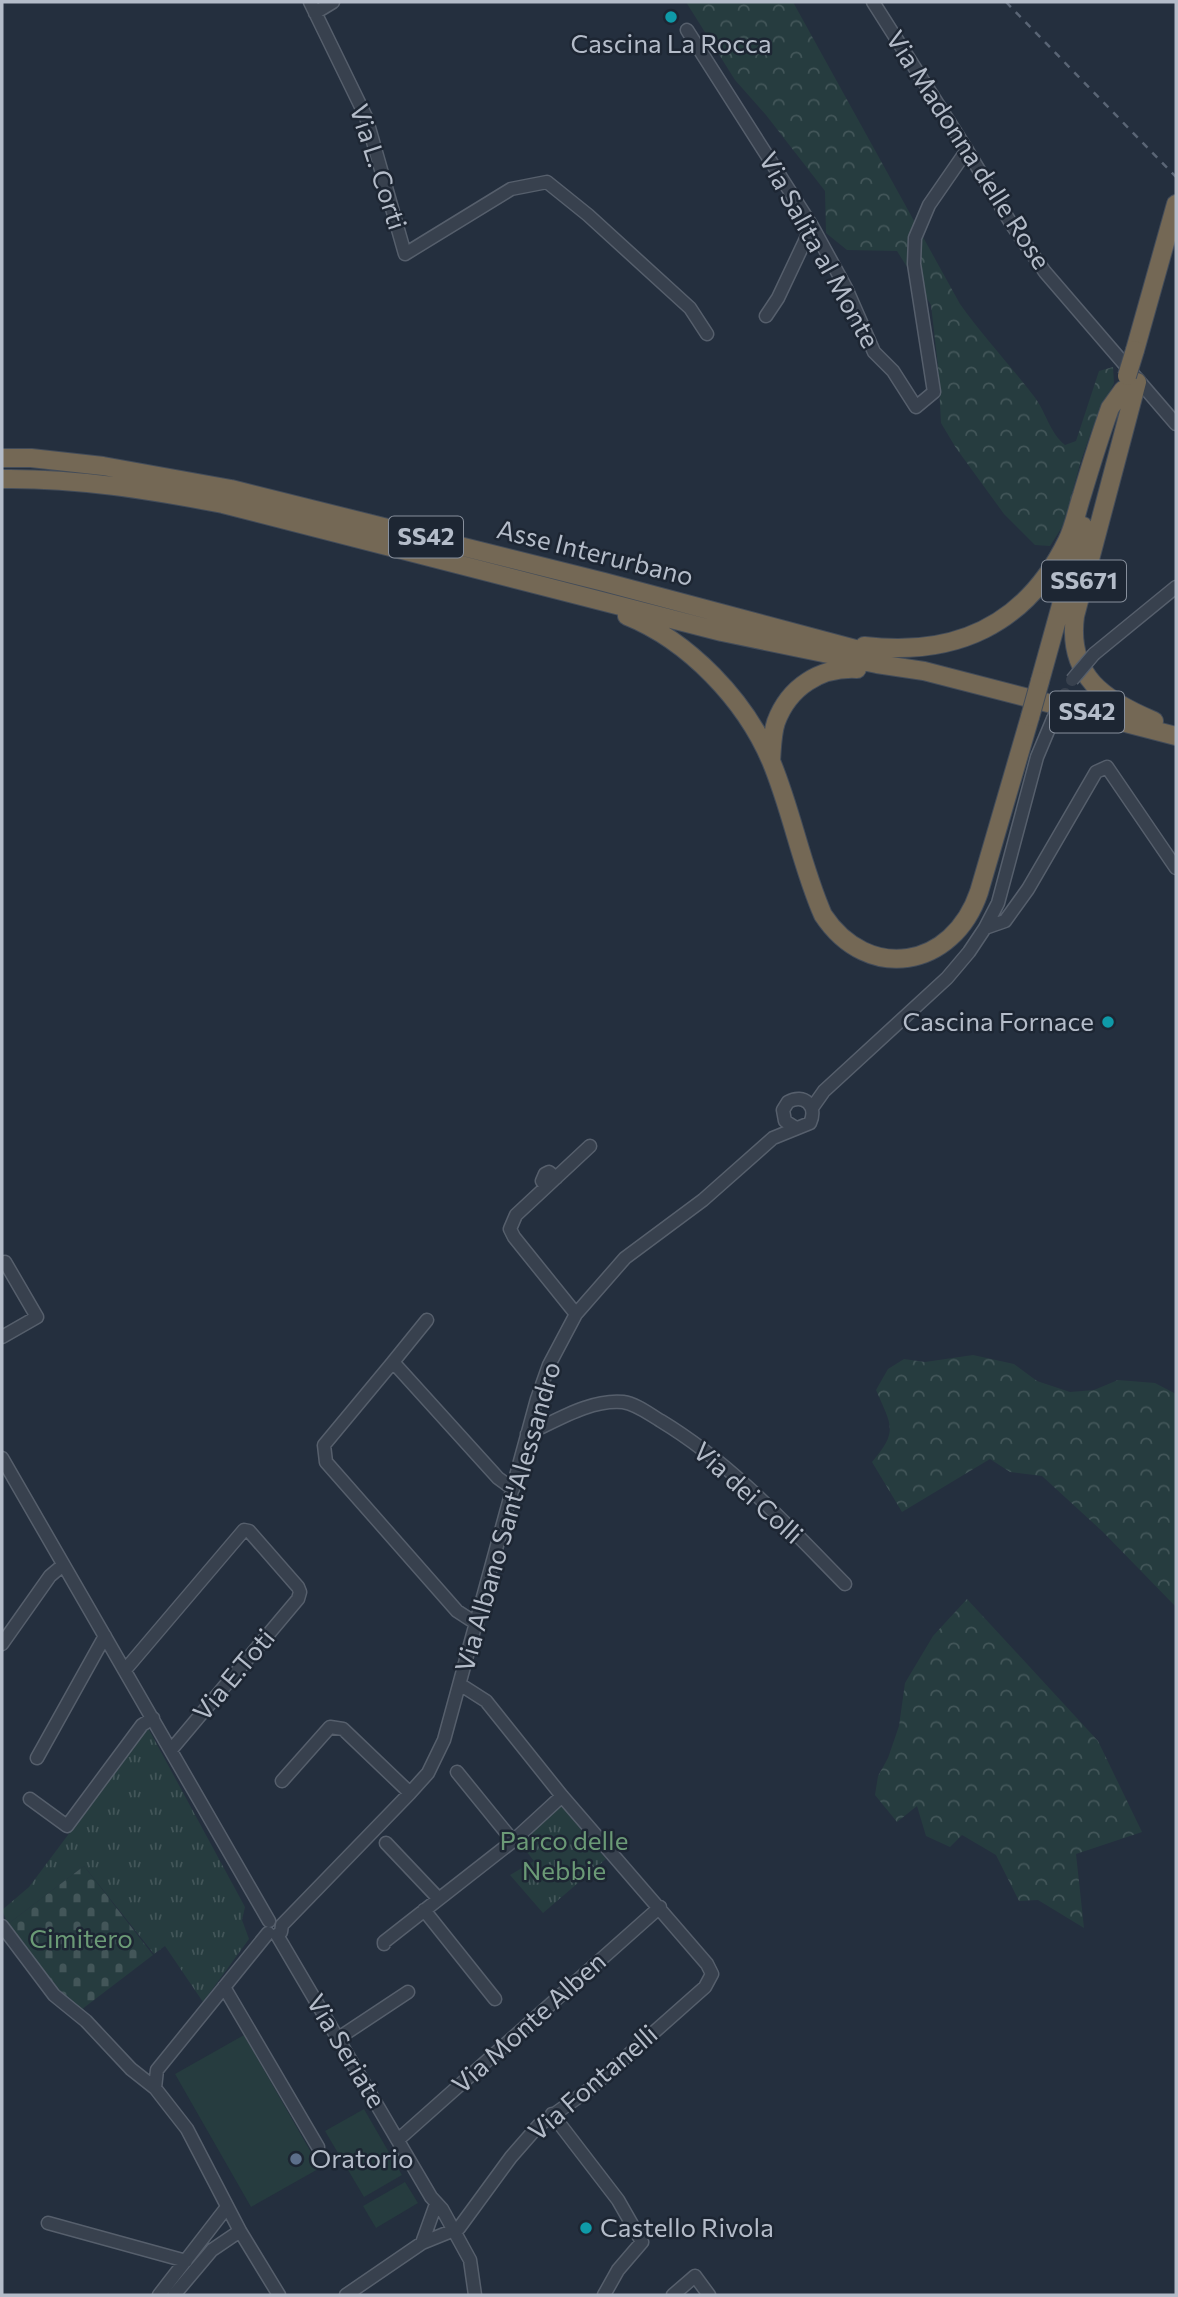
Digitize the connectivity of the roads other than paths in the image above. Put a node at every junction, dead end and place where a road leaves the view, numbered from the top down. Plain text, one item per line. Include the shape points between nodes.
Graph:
1 (333, 2) edge
2 (873, 2) edge
3 (313, 8) edge
4 (687, 30) dead end
5 (967, 150) junction
6 (1174, 213) edge
7 (812, 226) junction
8 (766, 316) dead end
9 (707, 334) dead end
10 (1129, 383) junction
11 (1176, 424) edge
12 (2, 458) edge
13 (2, 479) edge
14 (450, 562) junction
15 (1176, 587) edge
16 (844, 644) junction
17 (924, 671) junction
18 (999, 689) junction
19 (1176, 730) edge
20 (1176, 736) edge
21 (771, 761) junction
22 (1176, 867) edge
23 (985, 928) junction
24 (824, 1091) junction
25 (802, 1098) junction
26 (813, 1108) junction
27 (783, 1115) junction
28 (796, 1128) junction
29 (773, 1138) junction
30 (590, 1146) dead end
31 (3, 1260) edge
32 (576, 1314) junction
33 (427, 1320) dead end
34 (2, 1337) edge
35 (393, 1362) junction
36 (527, 1434) junction
37 (2, 1460) edge
38 (513, 1489) junction
39 (63, 1565) junction
40 (845, 1584) dead end
41 (477, 1624) junction
42 (105, 1636) junction
43 (2, 1644) edge
44 (125, 1670) junction
45 (461, 1685) junction
46 (153, 1718) junction
47 (171, 1750) junction
48 (37, 1758) dead end
49 (457, 1772) dead end
50 (282, 1781) dead end
51 (411, 1793) junction
52 (562, 1796) junction
53 (30, 1799) dead end
54 (513, 1841) junction
55 (386, 1843) dead end
56 (439, 1899) junction
57 (660, 1907) junction
58 (424, 1910) junction
59 (2, 1926) edge
60 (274, 1929) junction
61 (384, 1944) dead end
62 (225, 1987) junction
63 (408, 1992) dead end
64 (495, 1999) dead end
65 (337, 2039) junction
66 (155, 2088) junction
67 (552, 2114) junction
68 (399, 2139) junction
69 (318, 2147) dead end
70 (436, 2204) junction
71 (227, 2207) junction
72 (48, 2223) dead end
73 (240, 2231) junction
74 (454, 2232) junction
75 (422, 2243) junction
76 (186, 2261) junction
77 (368, 2281) junction
78 (276, 2292) edge
79 (159, 2295) edge
80 (174, 2295) edge
81 (348, 2295) edge
82 (365, 2295) edge
83 (475, 2295) edge
84 (604, 2295) edge
85 (673, 2295) edge
86 (709, 2295) edge

1 - 3 street
2 - 5 street, Via Madonna delle Rose
3 - 9 street, Via L. Corti via 366,117 405,254 511,189 547,182 690,308
4 - 7 street, Via Salita al Monte
5 - 7 street, Via Salita al Monte via 929,205 915,238 914,264 934,392 916,407 893,371 874,352
5 - 11 street, Via Madonna delle Rose via 1045,272
6 - 10 highway, SS671, bridge
7 - 8 street
10 - 16 highway via 1115,398 1103,426 1068,538 1047,578 1011,613 974,635 923,649
10 - 19 highway, SS671 via 1073,631 1079,663 1097,688 1119,706
10 - 21 highway, SS671, bridge via 976,901 959,929 925,953 905,958 885,959 849,944 831,927 817,901
12 - 16 highway, Asse Interurbano / SS42 via 103,466 231,489
13 - 14 highway, SS42 via 80,482 167,493
14 - 17 highway, SS42 via 722,632
14 - 21 highway, SS671 via 478,576 629,616 668,637 726,688
15 - 23 street, bridge via 1094,654 1072,680 1037,757 998,903
16 - 17 highway, Asse Interurbano
17 - 18 highway, SS42
18 - 20 highway, SS42
18 - 21 highway via 981,695 876,670 831,669 804,683 785,704 775,726
22 - 23 street via 1107,767 1096,772 1005,921
23 - 24 street via 947,978
24 - 25 street
24 - 26 street
25 - 26 street
25 - 27 street via 788,1102
26 - 28 street via 810,1123
27 - 28 street via 787,1124
27 - 29 street, Via Albano Sant'Alessandro
28 - 29 street, Via Albano Sant'Alessandro
29 - 32 street, Via Albano Sant'Alessandro via 703,1200 625,1258
30 - 32 street via 516,1215 510,1229
31 - 34 street via 37,1317
32 - 36 street, Via Albano Sant'Alessandro via 548,1365
33 - 35 street
35 - 38 street
35 - 41 street via 329,1437 324,1445 326,1462 457,1611
36 - 38 street, Via Albano Sant'Alessandro
36 - 40 street, Via dei Colli via 605,1402 636,1406 730,1470
37 - 39 street, Via Seriate
38 - 41 street, Via Albano Sant'Alessandro
39 - 42 street, Via Seriate
39 - 43 street via 50,1576
41 - 45 street, Via Albano Sant'Alessandro
42 - 44 street, Via Seriate
42 - 48 street
44 - 46 street, Via Seriate
44 - 47 street, Via E.Toti via 244,1530 298,1587 298,1599
45 - 51 street, Via Albano Sant'Alessandro via 437,1757
45 - 52 street via 486,1701
46 - 47 street, Via Seriate
46 - 53 street via 142,1725 66,1826
47 - 60 street, Via Seriate
49 - 54 street
50 - 51 street via 330,1727 342,1729
51 - 60 street, Via Albano Sant'Alessandro
52 - 54 street
52 - 57 street
54 - 56 street
55 - 56 street
56 - 58 street
57 - 67 street, Via Fontanelli via 712,1974 705,1987 591,2088
57 - 68 street, Via Monte Alben
58 - 61 street
58 - 64 street
59 - 66 street via 54,1995
60 - 62 street, Via Albano Sant'Alessandro
60 - 65 street, Via Seriate
62 - 66 street, Via Albano Sant'Alessandro via 156,2070
62 - 69 street
63 - 65 street
65 - 68 street, Via Seriate
66 - 71 street via 187,2129
67 - 74 street, Via Fontanelli via 526,2138 470,2217
67 - 84 street via 618,2200 642,2242
68 - 70 street, Via Seriate
70 - 74 street, Via Seriate
70 - 75 street
71 - 73 street
71 - 76 street
72 - 76 street
73 - 78 street
73 - 80 street via 212,2250
74 - 75 street
74 - 83 street, Via Seriate via 470,2260
75 - 77 street
76 - 79 street
77 - 81 street
77 - 82 street
85 - 86 street via 695,2276

